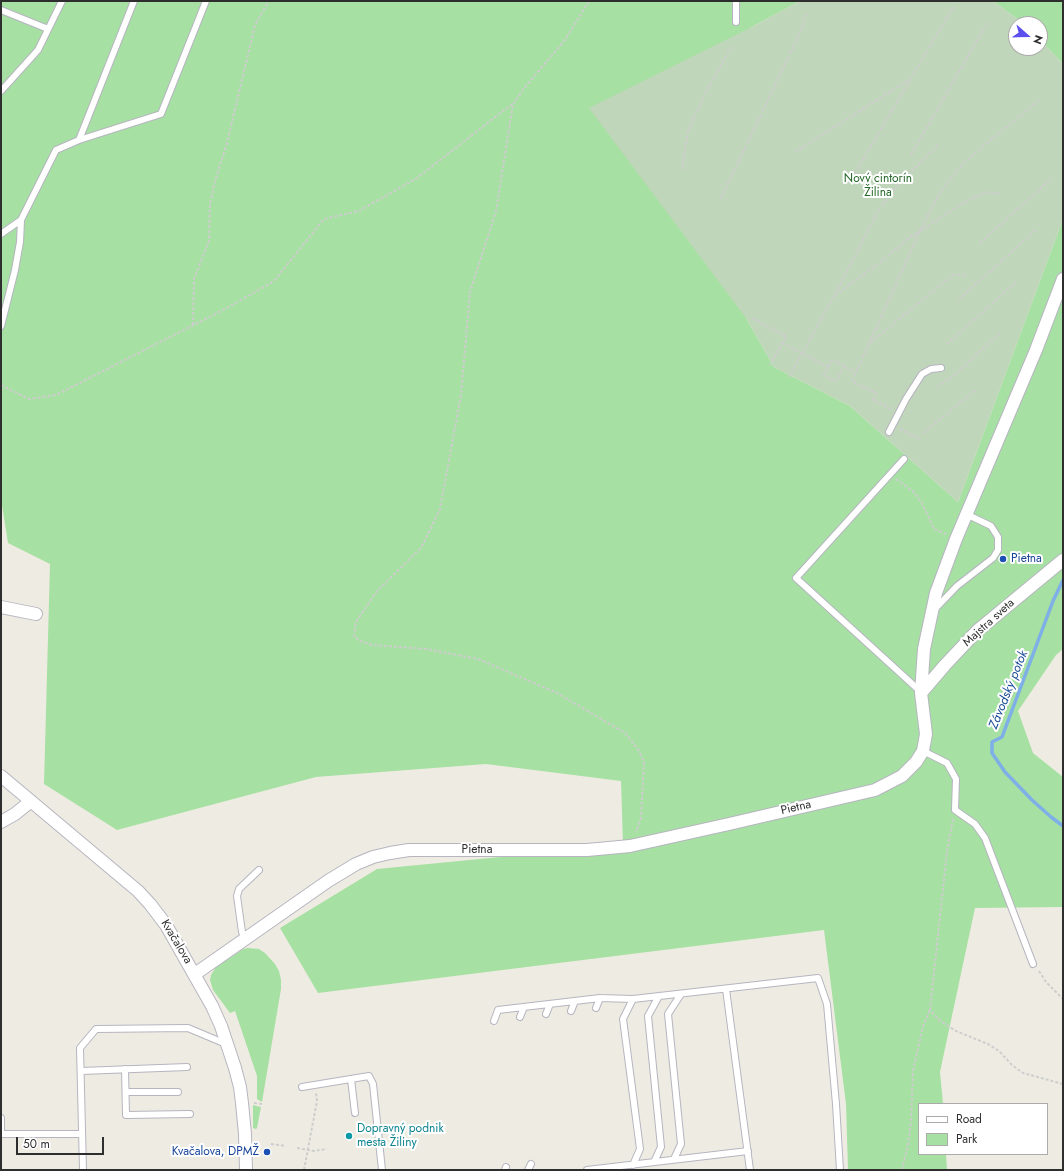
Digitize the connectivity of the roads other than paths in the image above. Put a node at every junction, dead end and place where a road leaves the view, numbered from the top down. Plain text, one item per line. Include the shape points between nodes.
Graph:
1 (62, 1) edge
2 (134, 1) edge
3 (206, 1) edge
4 (736, 1) edge
5 (1, 10) edge
6 (736, 22) dead end
7 (48, 29) junction
8 (1, 91) edge
9 (78, 140) junction
10 (21, 220) junction
11 (1, 234) edge
12 (1063, 279) edge
13 (1, 326) edge
14 (941, 368) dead end
15 (888, 432) dead end
16 (904, 459) dead end
17 (966, 514) junction
18 (1063, 560) edge
19 (1, 607) edge
20 (36, 614) dead end
21 (931, 614) junction
22 (922, 693) junction
23 (923, 751) junction
24 (1, 776) edge
25 (31, 801) junction
26 (1, 822) edge
27 (259, 870) dead end
28 (246, 938) junction
29 (1033, 964) road end
30 (195, 974) junction
31 (726, 988) junction
32 (681, 994) junction
33 (659, 996) junction
34 (600, 998) junction
35 (633, 999) junction
36 (575, 1002) junction
37 (550, 1004) junction
38 (524, 1007) junction
39 (596, 1008) dead end
40 (571, 1011) dead end
41 (546, 1014) dead end
42 (520, 1017) dead end
43 (494, 1021) dead end
44 (227, 1044) junction
45 (187, 1067) dead end
46 (125, 1069) junction
47 (81, 1071) junction
48 (352, 1079) junction
49 (302, 1087) dead end
50 (126, 1092) junction
51 (178, 1092) dead end
52 (355, 1112) dead end
53 (190, 1114) dead end
54 (1, 1118) edge
55 (82, 1134) junction
56 (748, 1151) junction
57 (674, 1159) junction
58 (654, 1162) junction
59 (531, 1164) dead end
60 (633, 1164) junction
61 (83, 1170) edge
62 (246, 1170) edge
63 (382, 1170) edge
64 (528, 1170) edge
65 (587, 1170) edge
66 (750, 1170) edge
67 (840, 1170) edge

1 - 7 lane
2 - 9 lane
3 - 9 lane via 161,114
4 - 6 lane
5 - 7 lane
7 - 8 lane via 38,50
9 - 10 lane via 56,150
10 - 11 lane
10 - 13 lane via 15,270
12 - 17 street, Pietna via 1036,350
14 - 15 lane via 931,369 922,374
16 - 22 lane via 796,578
17 - 21 street, Pietna via 940,581
17 - 21 lane via 991,526 998,537 998,550 992,558 957,586
18 - 22 street, Majstra sveta via 977,631
19 - 20 street
21 - 22 street, Pietna via 924,649
22 - 23 street, Pietna via 926,734
23 - 28 street, Pietna via 902,776 875,790 630,846 587,850 409,850 373,857 328,881
23 - 29 lane via 947,763 956,778 954,810 975,824 985,838
24 - 25 street, Kvačalova
25 - 26 street
25 - 30 street, Kvačalova via 142,895 166,925
27 - 28 lane via 239,889 237,896 242,932
28 - 30 street, Pietna
30 - 44 street, Kvačalova via 212,1006
31 - 32 lane
31 - 56 lane
31 - 67 lane via 818,978 827,1004
32 - 33 lane
32 - 57 lane via 668,1014 681,1144
33 - 35 lane
33 - 58 lane via 648,1016 661,1147
34 - 35 lane
34 - 36 lane
34 - 39 lane
35 - 60 lane via 623,1019 640,1149
36 - 37 lane
36 - 40 lane
37 - 38 lane
37 - 41 lane
38 - 42 lane
38 - 43 lane via 498,1010
44 - 47 lane via 188,1028 96,1029 80,1048
44 - 62 street, Kvačalova via 240,1087
45 - 46 lane
46 - 47 lane
46 - 50 lane
47 - 55 lane
48 - 49 lane
48 - 52 lane
48 - 63 lane via 369,1076 373,1084
50 - 51 lane
50 - 53 lane via 126,1115
54 - 55 lane via 1,1134
55 - 61 lane
56 - 57 lane
56 - 66 lane
57 - 58 lane
58 - 60 lane
59 - 64 lane
60 - 65 lane

